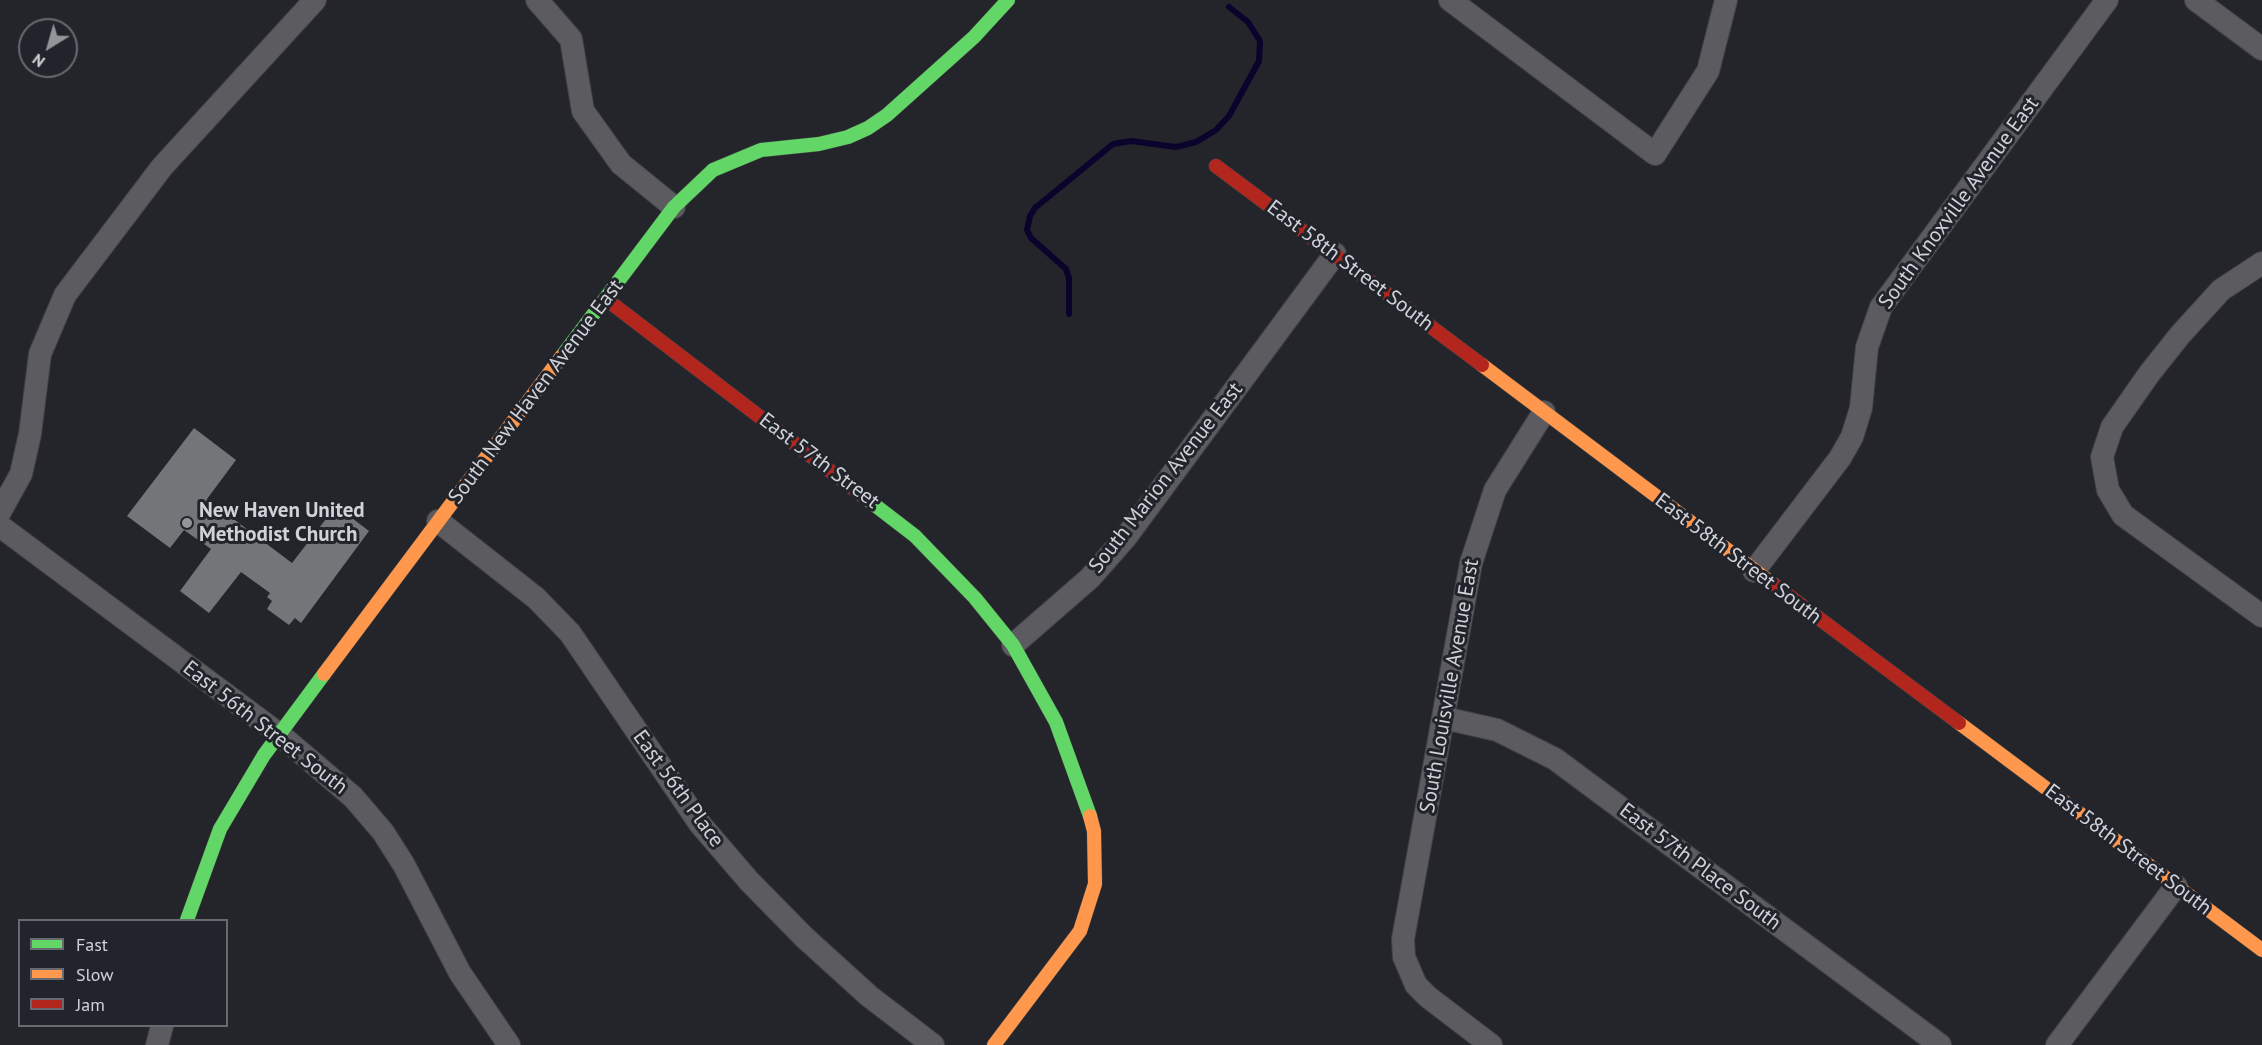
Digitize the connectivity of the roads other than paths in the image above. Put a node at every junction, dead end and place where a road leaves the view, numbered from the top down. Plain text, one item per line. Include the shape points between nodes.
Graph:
1 (315, 0) edge
2 (537, 0) edge
3 (1450, 0) edge
4 (1726, 0) edge
5 (2107, 0) edge
6 (2196, 0) edge
7 (1004, 1) edge
8 (2262, 50) edge
9 (1216, 166) dead end
10 (674, 207) junction
11 (1335, 254) junction
12 (2262, 262) edge
13 (606, 299) junction
14 (1544, 412) junction
15 (0, 512) edge
16 (438, 521) junction
17 (0, 526) edge
18 (1754, 571) junction
19 (2262, 616) edge
20 (1013, 645) junction
21 (1444, 718) junction
22 (279, 734) junction
23 (2176, 886) junction
24 (188, 919) edge
25 (2262, 950) edge
26 (162, 1027) edge
27 (157, 1045) edge
28 (509, 1045) edge
29 (933, 1045) edge
30 (994, 1045) edge
31 (1491, 1045) edge
32 (1940, 1045) edge
33 (2056, 1045) edge

1 - 15 street via 162,166 64,295 40,354 21,474
2 - 10 street via 571,39 583,111 621,164
3 - 4 street via 1655,154 1708,70
5 - 18 street, South Knoxville Avenue East via 1881,307 1867,347 1860,408 1852,437
6 - 8 street
7 - 10 street, South New Haven Avenue East via 974,37 868,128 819,144 761,150 736,159 712,170
9 - 11 street, East 58th Street South
10 - 13 street, South New Haven Avenue East
11 - 14 street, East 58th Street South
11 - 20 street, South Marion Avenue East via 1126,537 1090,578
12 - 19 street via 2221,290 2180,335 2112,427 2102,457 2108,490 2123,515
13 - 16 street, South New Haven Avenue East
13 - 20 street, East 57th Street via 915,536 975,598
14 - 18 street, East 58th Street South
14 - 21 street, South Louisville Avenue East via 1495,490 1483,520 1471,563
16 - 22 street, South New Haven Avenue East
16 - 29 street, East 56th Place via 536,598 570,633 700,824 749,881 869,996
17 - 22 street, East 56th Street South
18 - 23 street, East 58th Street South
20 - 30 street via 1056,722 1087,801 1094,831 1095,884 1083,923 1070,947
21 - 31 street, South Louisville Avenue East via 1403,939 1404,957 1409,974 1428,997
21 - 32 street, East 57th Place South via 1497,730 1555,759
22 - 24 street, South New Haven Avenue East via 236,798 220,830
22 - 28 street, East 56th Street South via 352,797 383,832 460,973
23 - 25 street, East 58th Street South
23 - 33 street
26 - 27 street

